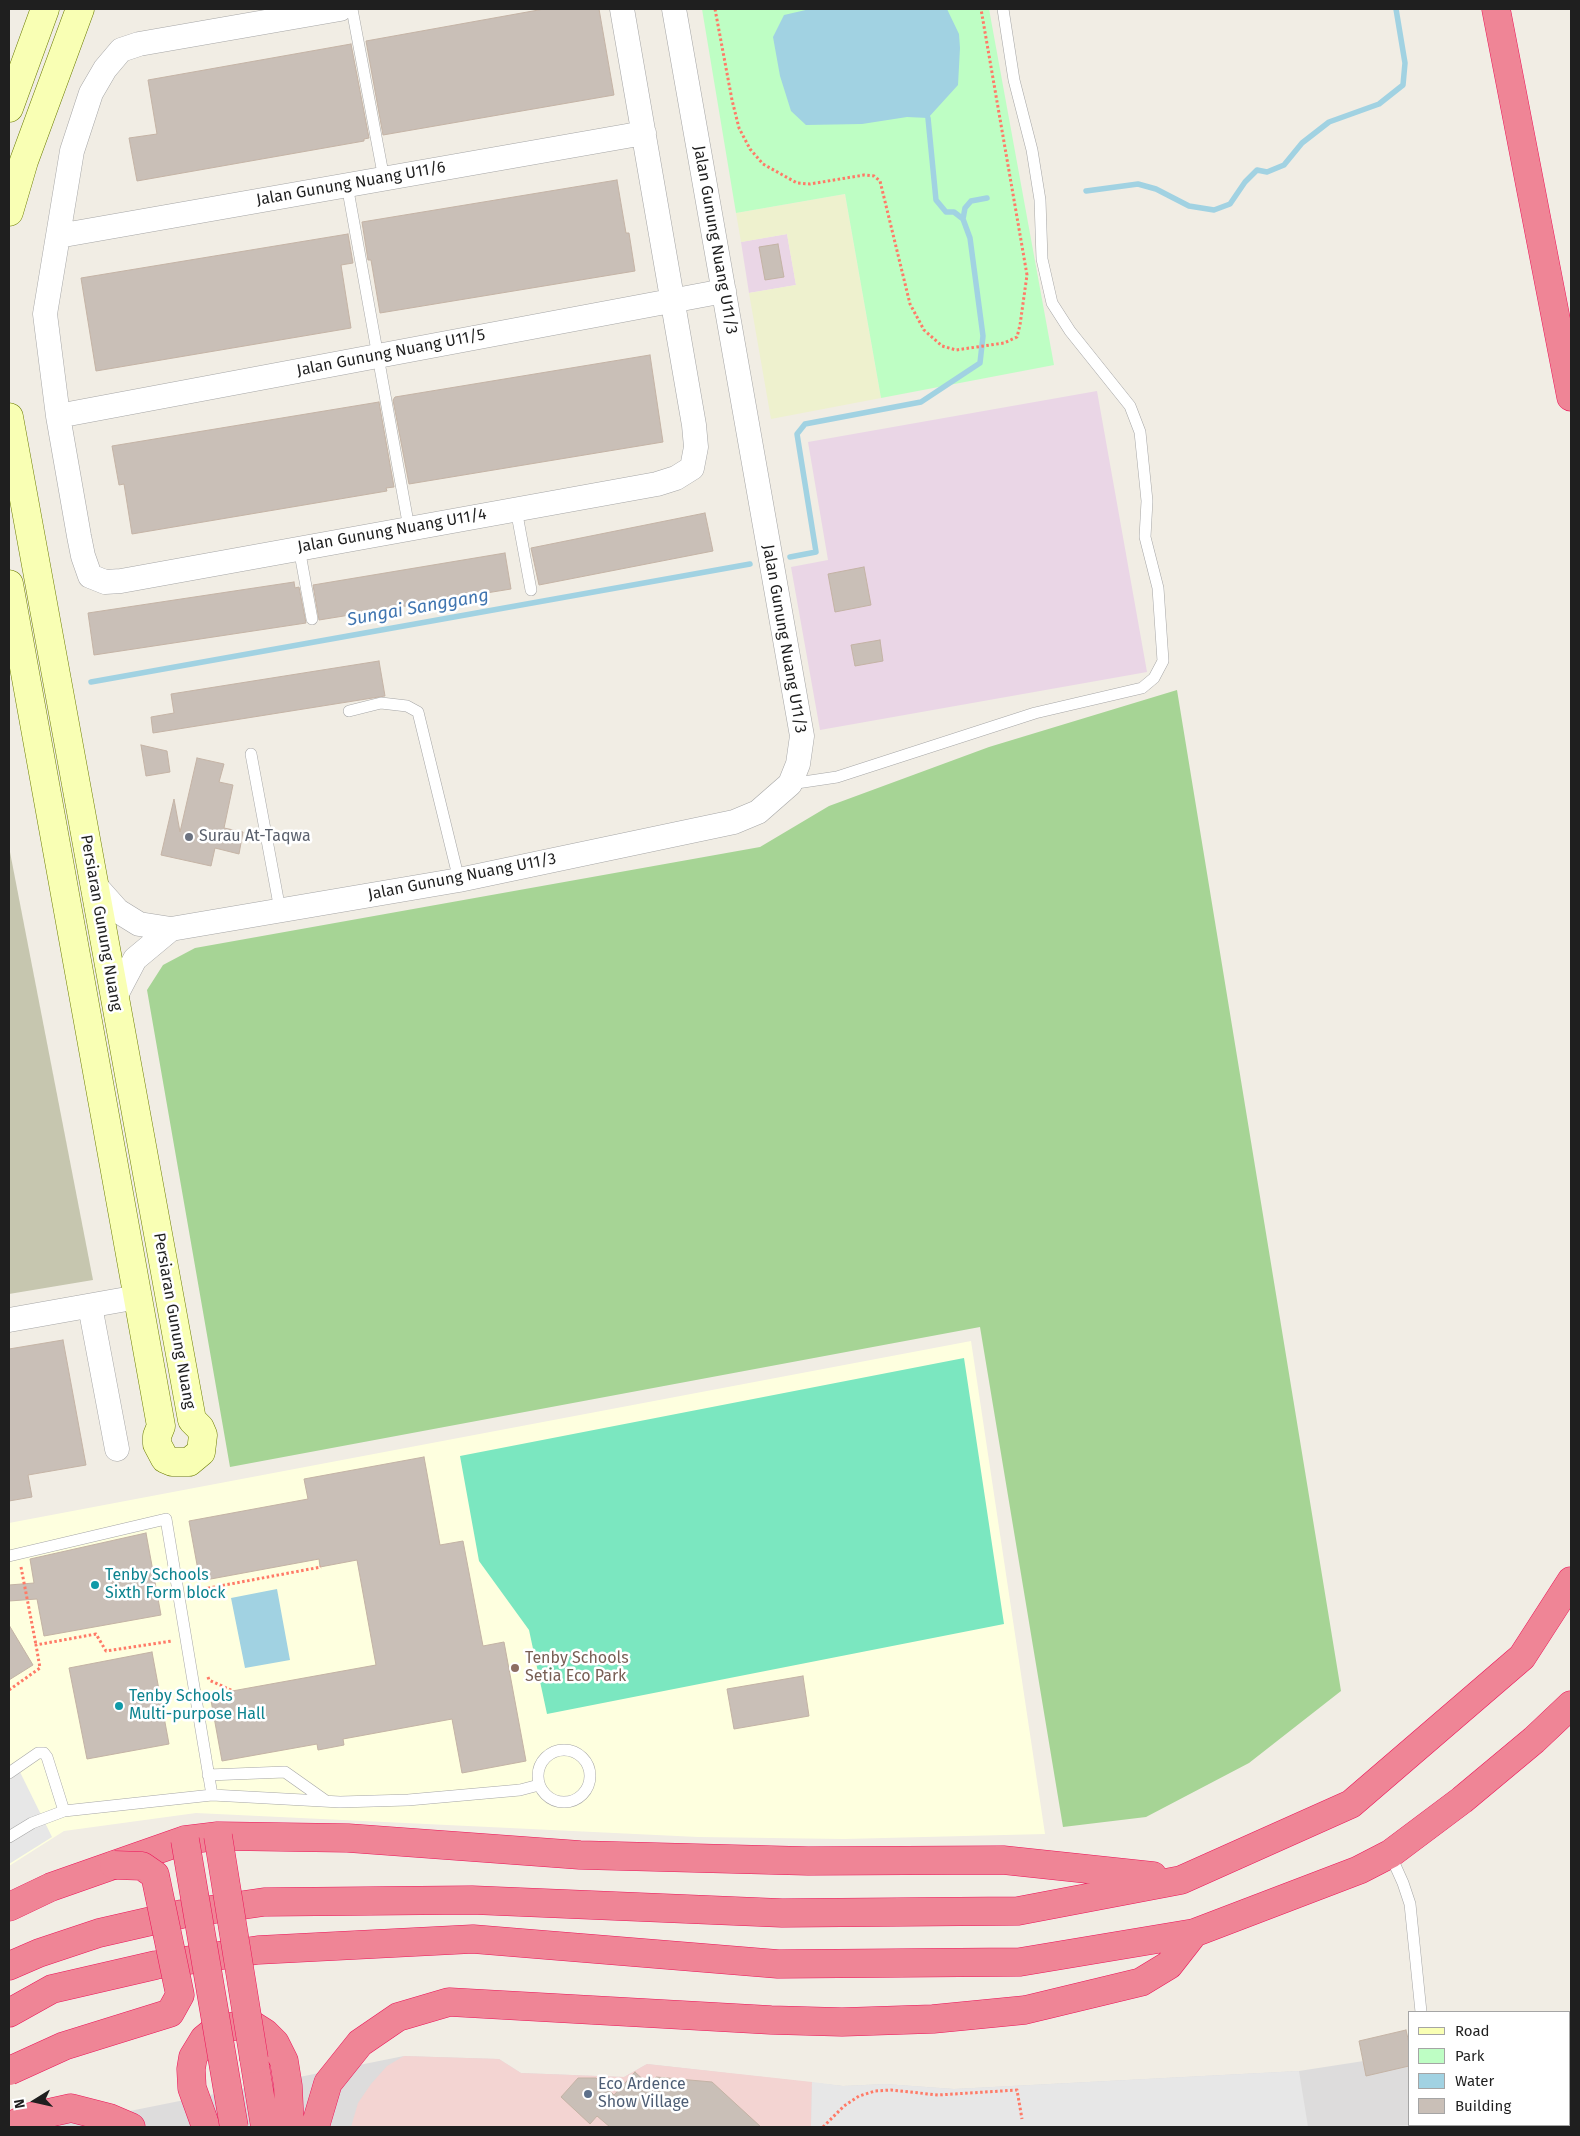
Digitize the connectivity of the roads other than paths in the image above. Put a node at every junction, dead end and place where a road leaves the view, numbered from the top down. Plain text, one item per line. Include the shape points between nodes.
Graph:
1 (45, 9) edge
2 (80, 9) edge
3 (340, 9) edge
4 (352, 9) edge
5 (622, 9) edge
6 (674, 9) edge
7 (1004, 9) edge
8 (1496, 9) edge
9 (9, 108) edge
10 (644, 133) junction
11 (384, 179) junction
12 (347, 185) junction
13 (9, 212) edge
14 (58, 236) junction
15 (724, 291) junction
16 (673, 300) junction
17 (378, 355) junction
18 (1571, 397) edge
19 (58, 416) junction
20 (9, 417) edge
21 (516, 509) junction
22 (409, 528) junction
23 (299, 548) junction
24 (531, 590) dead end
25 (41, 592) junction
26 (10, 593) edge
27 (312, 618) dead end
28 (16, 654) edge
29 (349, 711) dead end
30 (252, 754) dead end
31 (790, 784) junction
32 (459, 880) junction
33 (94, 884) junction
34 (280, 910) junction
35 (171, 929) junction
36 (115, 997) junction
37 (138, 1297) junction
38 (90, 1306) junction
39 (9, 1320) edge
40 (116, 1449) dead end
41 (14, 1555) edge
42 (1571, 1581) edge
43 (1571, 1705) edge
44 (9, 1773) edge
45 (208, 1775) junction
46 (539, 1785) junction
47 (212, 1795) junction
48 (326, 1801) junction
49 (64, 1811) junction
50 (218, 1836) junction
51 (9, 1837) edge
52 (185, 1840) junction
53 (1390, 1854) junction
54 (114, 1865) junction
55 (1181, 1880) junction
56 (9, 1907) edge
57 (1194, 1933) junction
58 (9, 1966) edge
59 (1421, 2011) edge
60 (9, 2013) edge
61 (9, 2071) edge
62 (9, 2127) edge
63 (132, 2127) edge
64 (206, 2127) edge
65 (234, 2127) edge
66 (265, 2127) edge
67 (290, 2127) edge
68 (315, 2127) edge

1 - 9 street
2 - 13 street via 24,161
3 - 14 street via 139,44 121,50 105,69 91,94 72,151
4 - 11 lane
5 - 10 street
6 - 15 street, Jalan Gunung Nuang U11/3
7 - 31 lane via 1014,80 1032,150 1040,200 1042,259 1052,303 1070,331 1130,406 1140,432 1147,501 1145,537 1158,588 1163,660 1154,678 1142,688 1035,713 837,777
8 - 18 highway
10 - 11 street, Jalan Gunung Nuang U11/6
10 - 16 street
11 - 12 street, Jalan Gunung Nuang U11/6
12 - 14 street, Jalan Gunung Nuang U11/6
12 - 17 lane
14 - 19 street via 45,314
15 - 16 street, Jalan Gunung Nuang U11/5
15 - 31 street, Jalan Gunung Nuang U11/3 via 802,736 798,764
16 - 17 street, Jalan Gunung Nuang U11/5
16 - 21 street, Jalan Gunung Nuang U11/4 via 694,425 696,447 692,468 658,484
17 - 19 street, Jalan Gunung Nuang U11/5
17 - 22 lane
19 - 23 street, Jalan Gunung Nuang U11/4 via 83,556 90,576 105,582 121,581
20 - 25 street, Persiaran Gunung Nuang
21 - 22 street, Jalan Gunung Nuang U11/4
21 - 24 lane
22 - 23 street, Jalan Gunung Nuang U11/4
23 - 27 lane
25 - 26 street
25 - 33 street, Persiaran Gunung Nuang
26 - 28 street, Persiaran Gunung Nuang
28 - 37 street, Persiaran Gunung Nuang
29 - 32 lane via 381,703 407,706 418,712
30 - 34 lane
31 - 32 street, Jalan Gunung Nuang U11/3 via 758,812 734,822
32 - 34 street, Jalan Gunung Nuang U11/3
33 - 35 street, Jalan Gunung Nuang U11/3 via 118,911 139,924
33 - 36 street, Persiaran Gunung Nuang
34 - 35 street, Jalan Gunung Nuang U11/3
35 - 36 street, Jalan Gunung Nuang U11/3 via 135,959
36 - 37 street, Persiaran Gunung Nuang via 192,1420 203,1435 201,1452 188,1462 172,1462 165,1458 157,1444 161,1426
37 - 38 street
38 - 39 street
38 - 40 street
41 - 45 lane via 166,1519
42 - 55 highway via 1522,1657 1351,1804
43 - 53 highway via 1462,1800
44 - 49 lane via 38,1753 44,1753
45 - 47 lane
45 - 48 lane via 285,1772
46 - 46 lane via 539,1768 549,1754 557,1750 574,1752 587,1763 590,1772 587,1788 575,1800 567,1802 550,1798
46 - 48 lane via 520,1790 408,1800
47 - 48 lane
47 - 49 lane
49 - 51 lane via 32,1823
50 - 52 highway
50 - 55 highway via 348,1838 580,1855 808,1861 1003,1860
50 - 66 highway, bridge
52 - 54 highway, bridge
52 - 65 highway, bridge
53 - 57 highway via 1359,1870
53 - 59 lane via 1410,1904
54 - 56 highway
54 - 61 highway, bridge via 142,1866 155,1875 180,1995 170,2013 64,2046
55 - 58 highway via 1018,1911 782,1914 472,1900 264,1902 182,1914 99,1933
57 - 60 highway via 1020,1962 778,1964 474,1939 258,1950 156,1965 52,1989
57 - 68 highway via 1169,1966 1141,1982 1026,2010 933,2019 780,2020 449,2002 398,2017 360,2043 328,2083
62 - 63 highway via 26,2118 71,2108
64 - 67 highway via 192,2088 193,2057 204,2039 215,2030 240,2025 254,2026 265,2033 275,2043 284,2061

